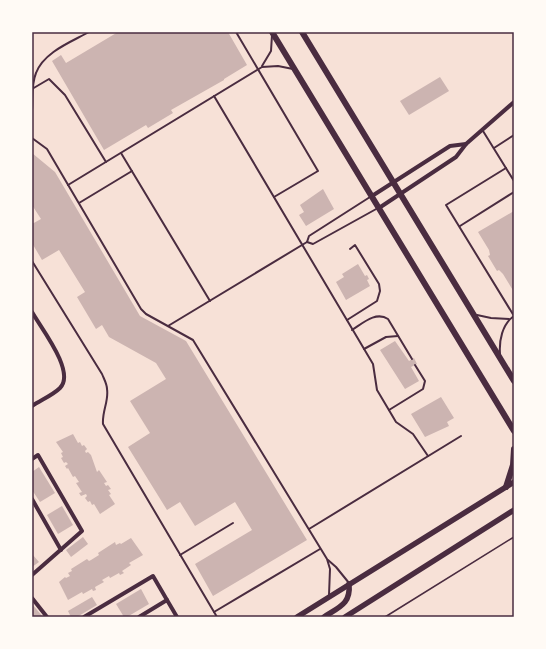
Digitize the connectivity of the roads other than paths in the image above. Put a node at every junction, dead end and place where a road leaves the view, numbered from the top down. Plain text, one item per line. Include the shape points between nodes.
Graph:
1 (89, 32) edge
2 (236, 32) edge
3 (271, 32) edge
4 (302, 32) edge
5 (262, 67) junction
6 (258, 69) junction
7 (294, 70) junction
8 (32, 89) edge
9 (214, 96) junction
10 (514, 102) edge
11 (32, 110) edge
12 (482, 130) junction
13 (514, 135) edge
14 (32, 138) edge
15 (466, 144) junction
16 (494, 148) junction
17 (121, 153) junction
18 (106, 162) junction
19 (506, 168) junction
20 (132, 171) junction
21 (514, 181) edge
22 (393, 182) junction
23 (68, 184) junction
24 (514, 192) edge
25 (401, 194) junction
26 (372, 196) junction
27 (274, 197) junction
28 (79, 203) junction
29 (379, 208) junction
30 (460, 226) junction
31 (306, 242) junction
32 (302, 245) junction
33 (350, 249) dead end
34 (32, 261) edge
35 (210, 301) junction
36 (32, 312) edge
37 (474, 314) junction
38 (514, 316) edge
39 (509, 319) junction
40 (347, 320) junction
41 (168, 326) junction
42 (352, 330) junction
43 (398, 336) junction
44 (364, 349) junction
45 (412, 359) dead end
46 (501, 359) junction
47 (415, 365) dead end
48 (514, 381) edge
49 (32, 406) edge
50 (389, 410) junction
51 (514, 431) edge
52 (461, 436) dead end
53 (514, 449) edge
54 (428, 456) junction
55 (32, 459) edge
56 (514, 482) edge
57 (506, 487) junction
58 (32, 499) edge
59 (514, 510) edge
60 (233, 523) dead end
61 (308, 529) junction
62 (320, 549) junction
63 (61, 550) junction
64 (180, 555) junction
65 (327, 559) junction
66 (32, 575) edge
67 (350, 584) junction
68 (32, 598) edge
69 (328, 598) junction
70 (168, 600) junction
71 (214, 612) junction
72 (47, 617) edge
73 (84, 617) edge
74 (139, 617) edge
75 (177, 617) edge
76 (217, 617) edge
77 (298, 617) edge
78 (324, 617) edge
79 (345, 617) edge

1 - 8 lane via 43,61 36,73
2 - 6 lane
3 - 5 lane via 270,51
3 - 7 main road
4 - 22 main road
5 - 6 lane
5 - 7 lane via 278,66
6 - 9 lane
6 - 27 lane via 318,171
7 - 26 main road
8 - 11 lane
8 - 18 lane via 49,79 66,95
9 - 17 lane
9 - 27 lane
10 - 12 street
12 - 15 street
12 - 16 lane
13 - 16 lane
14 - 23 lane via 47,149
15 - 22 street via 450,146
15 - 25 street via 456,158
16 - 19 lane
17 - 18 lane
17 - 20 lane
18 - 23 lane
19 - 21 lane
19 - 30 lane via 446,205
20 - 28 lane
20 - 35 lane
22 - 25 main road
22 - 26 street
23 - 28 lane
24 - 30 lane
25 - 29 street
25 - 37 main road
26 - 29 main road
26 - 31 lane via 309,236
27 - 32 lane
28 - 41 lane via 141,309
29 - 31 lane via 313,244
29 - 51 main road
30 - 38 lane
31 - 32 lane
32 - 35 lane
32 - 40 lane
33 - 40 lane via 355,245 379,284 380,291 378,301
34 - 64 lane via 102,374 108,389 107,404 102,414 103,424
35 - 41 lane
36 - 49 street via 62,362 66,378 62,387
37 - 39 lane
37 - 46 main road
38 - 39 lane
39 - 46 lane via 501,335
40 - 42 lane
41 - 61 lane via 193,340
42 - 43 lane via 377,315 383,315
42 - 44 lane
43 - 44 lane via 386,337
43 - 45 lane
44 - 50 lane via 375,371 377,390
46 - 48 main road
47 - 50 lane via 425,381 423,389
50 - 54 lane via 396,422 413,434
52 - 54 lane
53 - 57 main road via 513,465
54 - 61 lane
55 - 63 street via 38,455 82,531
56 - 57 main road
57 - 67 main road
58 - 63 street
59 - 79 main road
60 - 64 lane
61 - 62 lane
62 - 65 lane
62 - 71 lane
63 - 66 street
64 - 71 lane
65 - 67 lane
65 - 69 lane via 330,581
67 - 69 main road
67 - 78 main road via 349,598
68 - 72 street
69 - 77 main road
70 - 73 street via 153,576
70 - 74 street
70 - 75 street
71 - 76 lane

